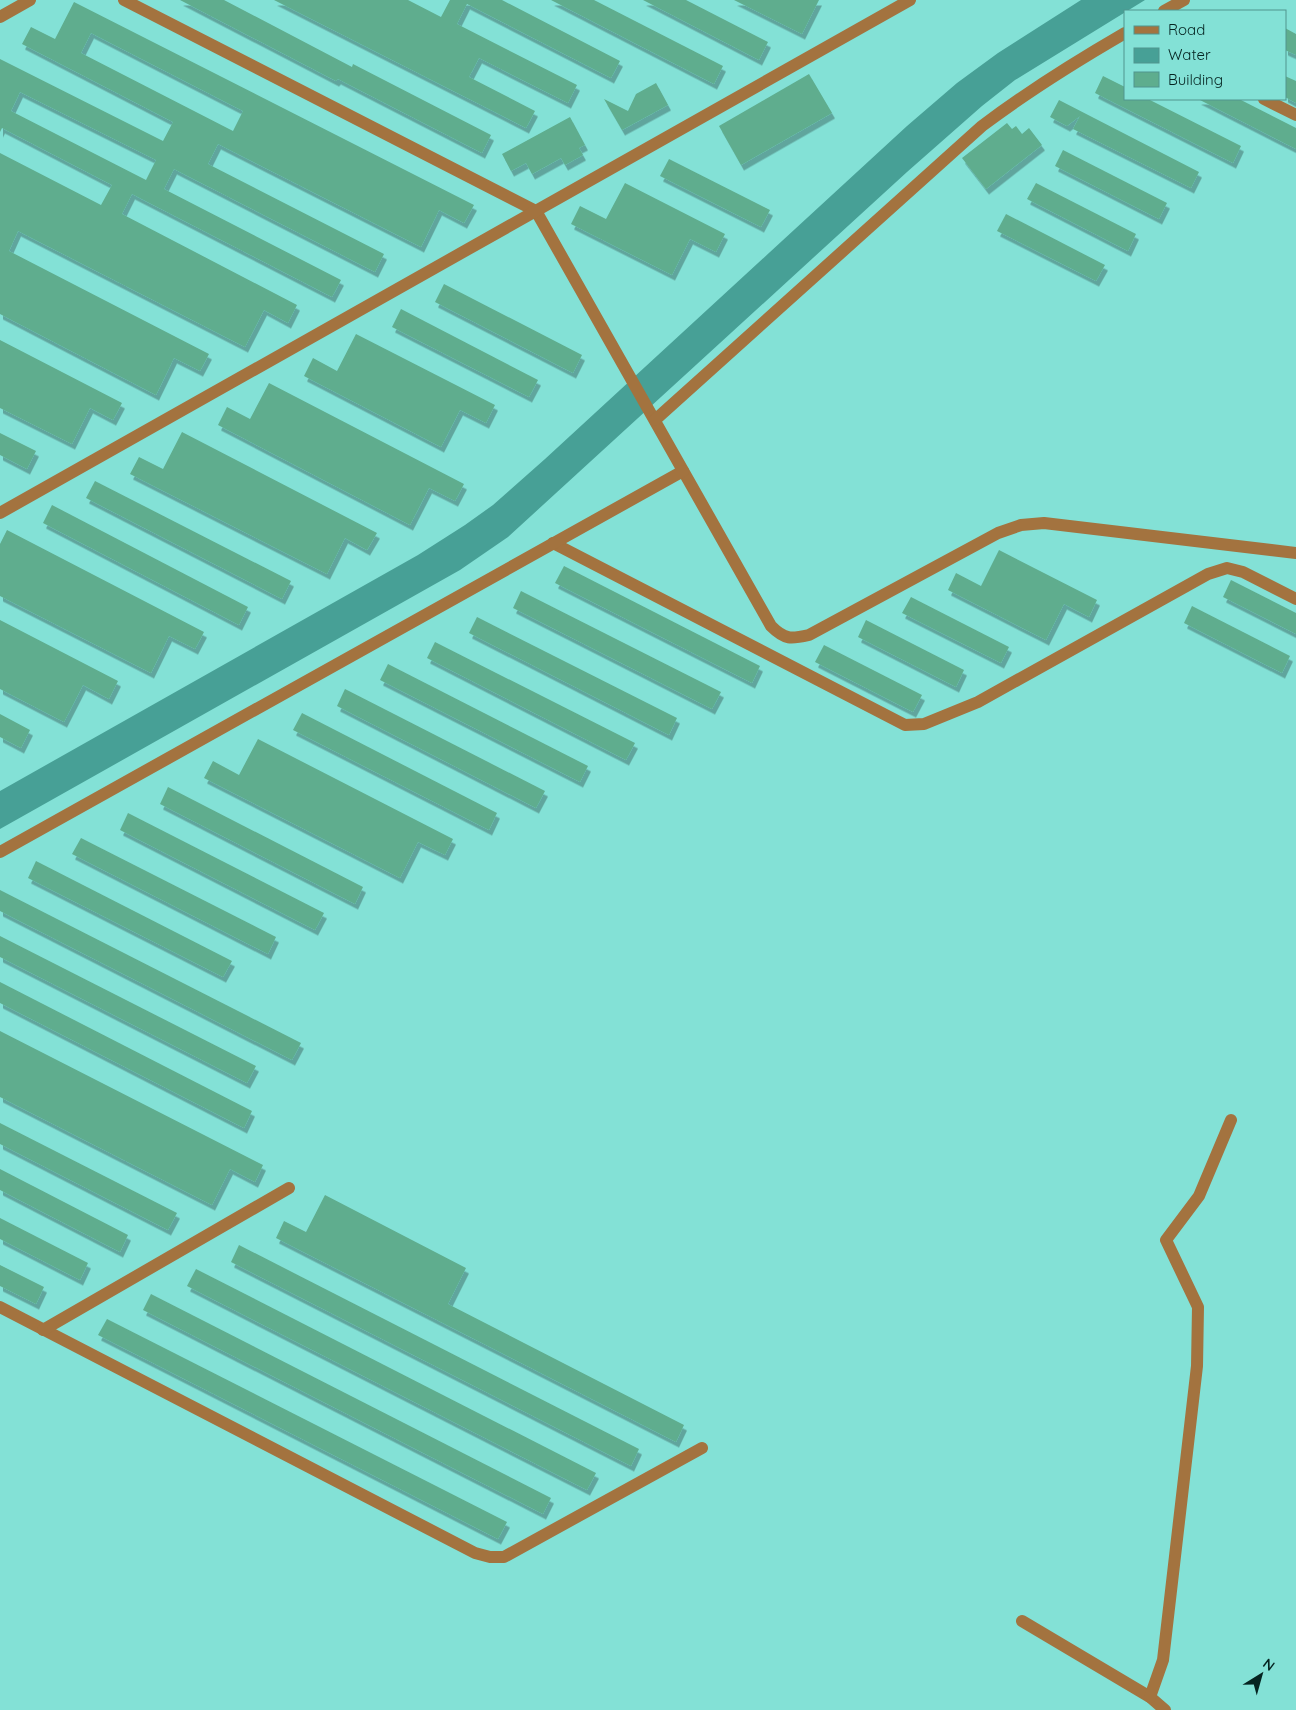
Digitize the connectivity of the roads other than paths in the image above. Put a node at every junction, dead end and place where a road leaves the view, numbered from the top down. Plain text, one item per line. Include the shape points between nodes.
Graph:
1 (30, 0) edge
2 (124, 0) edge
3 (910, 0) edge
4 (1184, 0) edge
5 (1166, 10) edge
6 (0, 17) edge
7 (1124, 34) edge
8 (1266, 100) edge
9 (1296, 115) edge
10 (536, 211) junction
11 (652, 416) junction
12 (683, 471) junction
13 (0, 513) edge
14 (553, 543) junction
15 (1296, 553) edge
16 (1296, 599) edge
17 (0, 852) edge
18 (1231, 1120) dead end
19 (289, 1188) dead end
20 (0, 1307) edge
21 (43, 1330) junction
22 (702, 1448) dead end
23 (1022, 1621) dead end
24 (1150, 1697) junction
25 (1165, 1710) edge

1 - 6 street
2 - 10 street
3 - 10 street
4 - 5 street
7 - 11 street via 1021,96 982,126
8 - 9 street
10 - 11 street
10 - 13 street
11 - 12 street
12 - 14 street
12 - 15 street via 771,626 781,636 793,638 809,635 998,533 1021,524 1044,523
14 - 16 street via 904,725 924,724 978,702 1208,574 1227,568 1243,572
14 - 17 street
18 - 24 street via 1199,1196 1166,1240 1198,1307 1197,1366 1163,1660
19 - 21 street
20 - 21 street
21 - 22 street via 490,1558 504,1557
23 - 24 street
24 - 25 street

